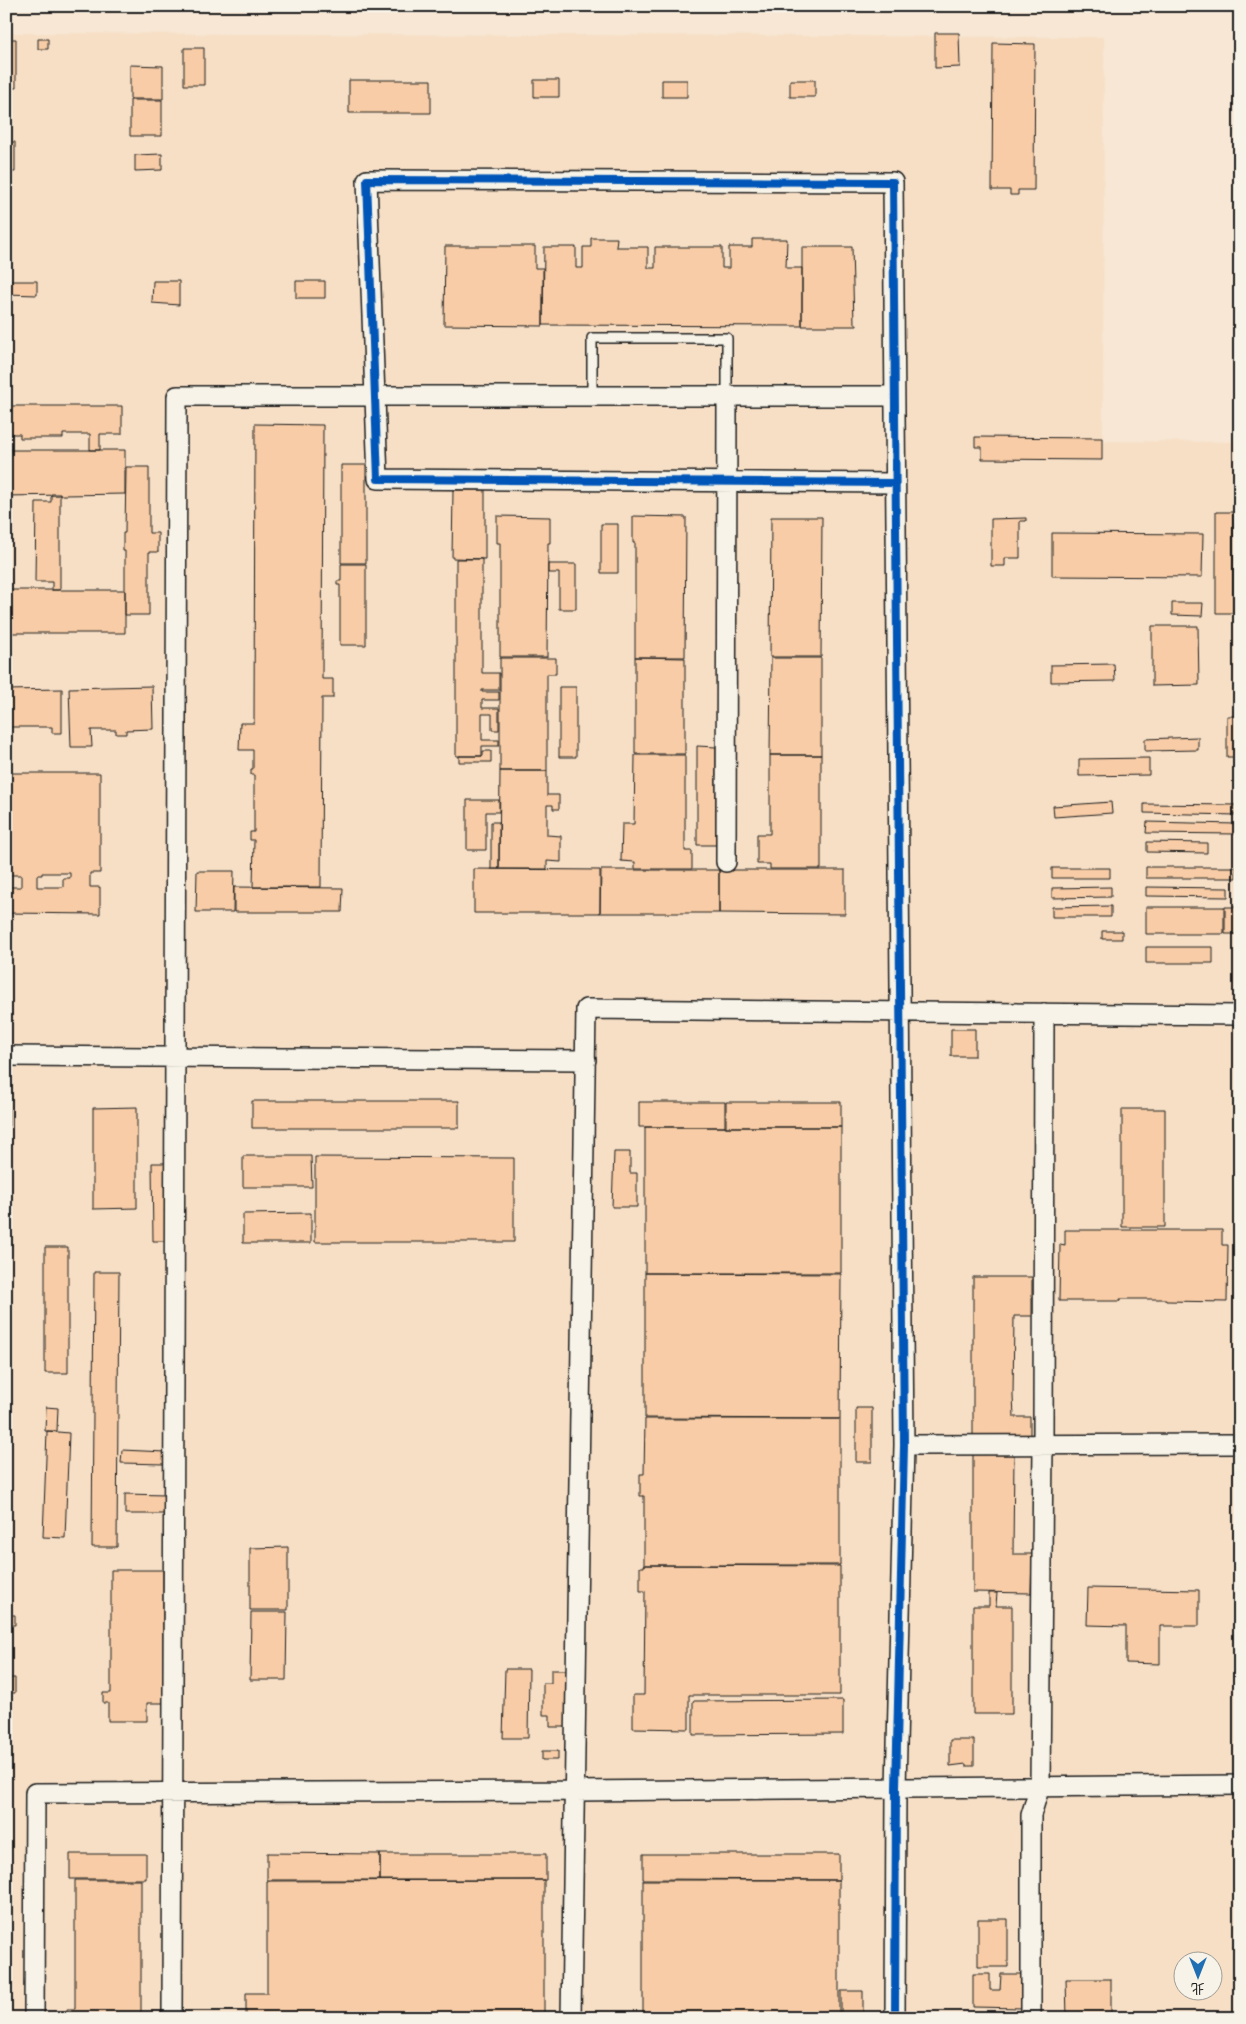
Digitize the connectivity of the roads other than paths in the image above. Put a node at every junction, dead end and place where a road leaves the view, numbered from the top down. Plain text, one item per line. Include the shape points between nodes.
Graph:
1 (375, 396) junction
2 (592, 396) junction
3 (727, 396) junction
4 (894, 396) junction
5 (727, 482) junction
6 (895, 483) junction
7 (726, 862) dead end
8 (899, 1012) junction
9 (1044, 1013) junction
10 (1240, 1015) edge
11 (6, 1056) edge
12 (175, 1057) junction
13 (586, 1060) junction
14 (1043, 1444) junction
15 (1240, 1444) edge
16 (904, 1445) junction
17 (1240, 1785) edge
18 (1040, 1786) junction
19 (896, 1788) junction
20 (574, 1791) junction
21 (174, 1792) junction
22 (34, 2018) edge
23 (172, 2018) edge
24 (571, 2018) edge
25 (895, 2018) edge
26 (1031, 2018) edge

1 - 2 street
1 - 4 street via 367,180 892,182
1 - 5 street via 378,479
1 - 12 street via 176,396
2 - 3 street
2 - 3 lane via 592,338 727,338
3 - 4 street
3 - 5 street
4 - 6 street
5 - 6 street
5 - 7 street
6 - 8 street
8 - 9 street
8 - 13 street via 586,1009
8 - 16 street
9 - 10 street
9 - 14 street
11 - 12 street
12 - 13 street
12 - 21 street
13 - 20 street
14 - 15 street
14 - 16 street
14 - 18 street
16 - 19 street
17 - 18 street
18 - 19 street
18 - 26 street via 1031,1815
19 - 20 street
19 - 25 street
20 - 21 street
20 - 24 street
21 - 22 street via 36,1793
21 - 23 street

